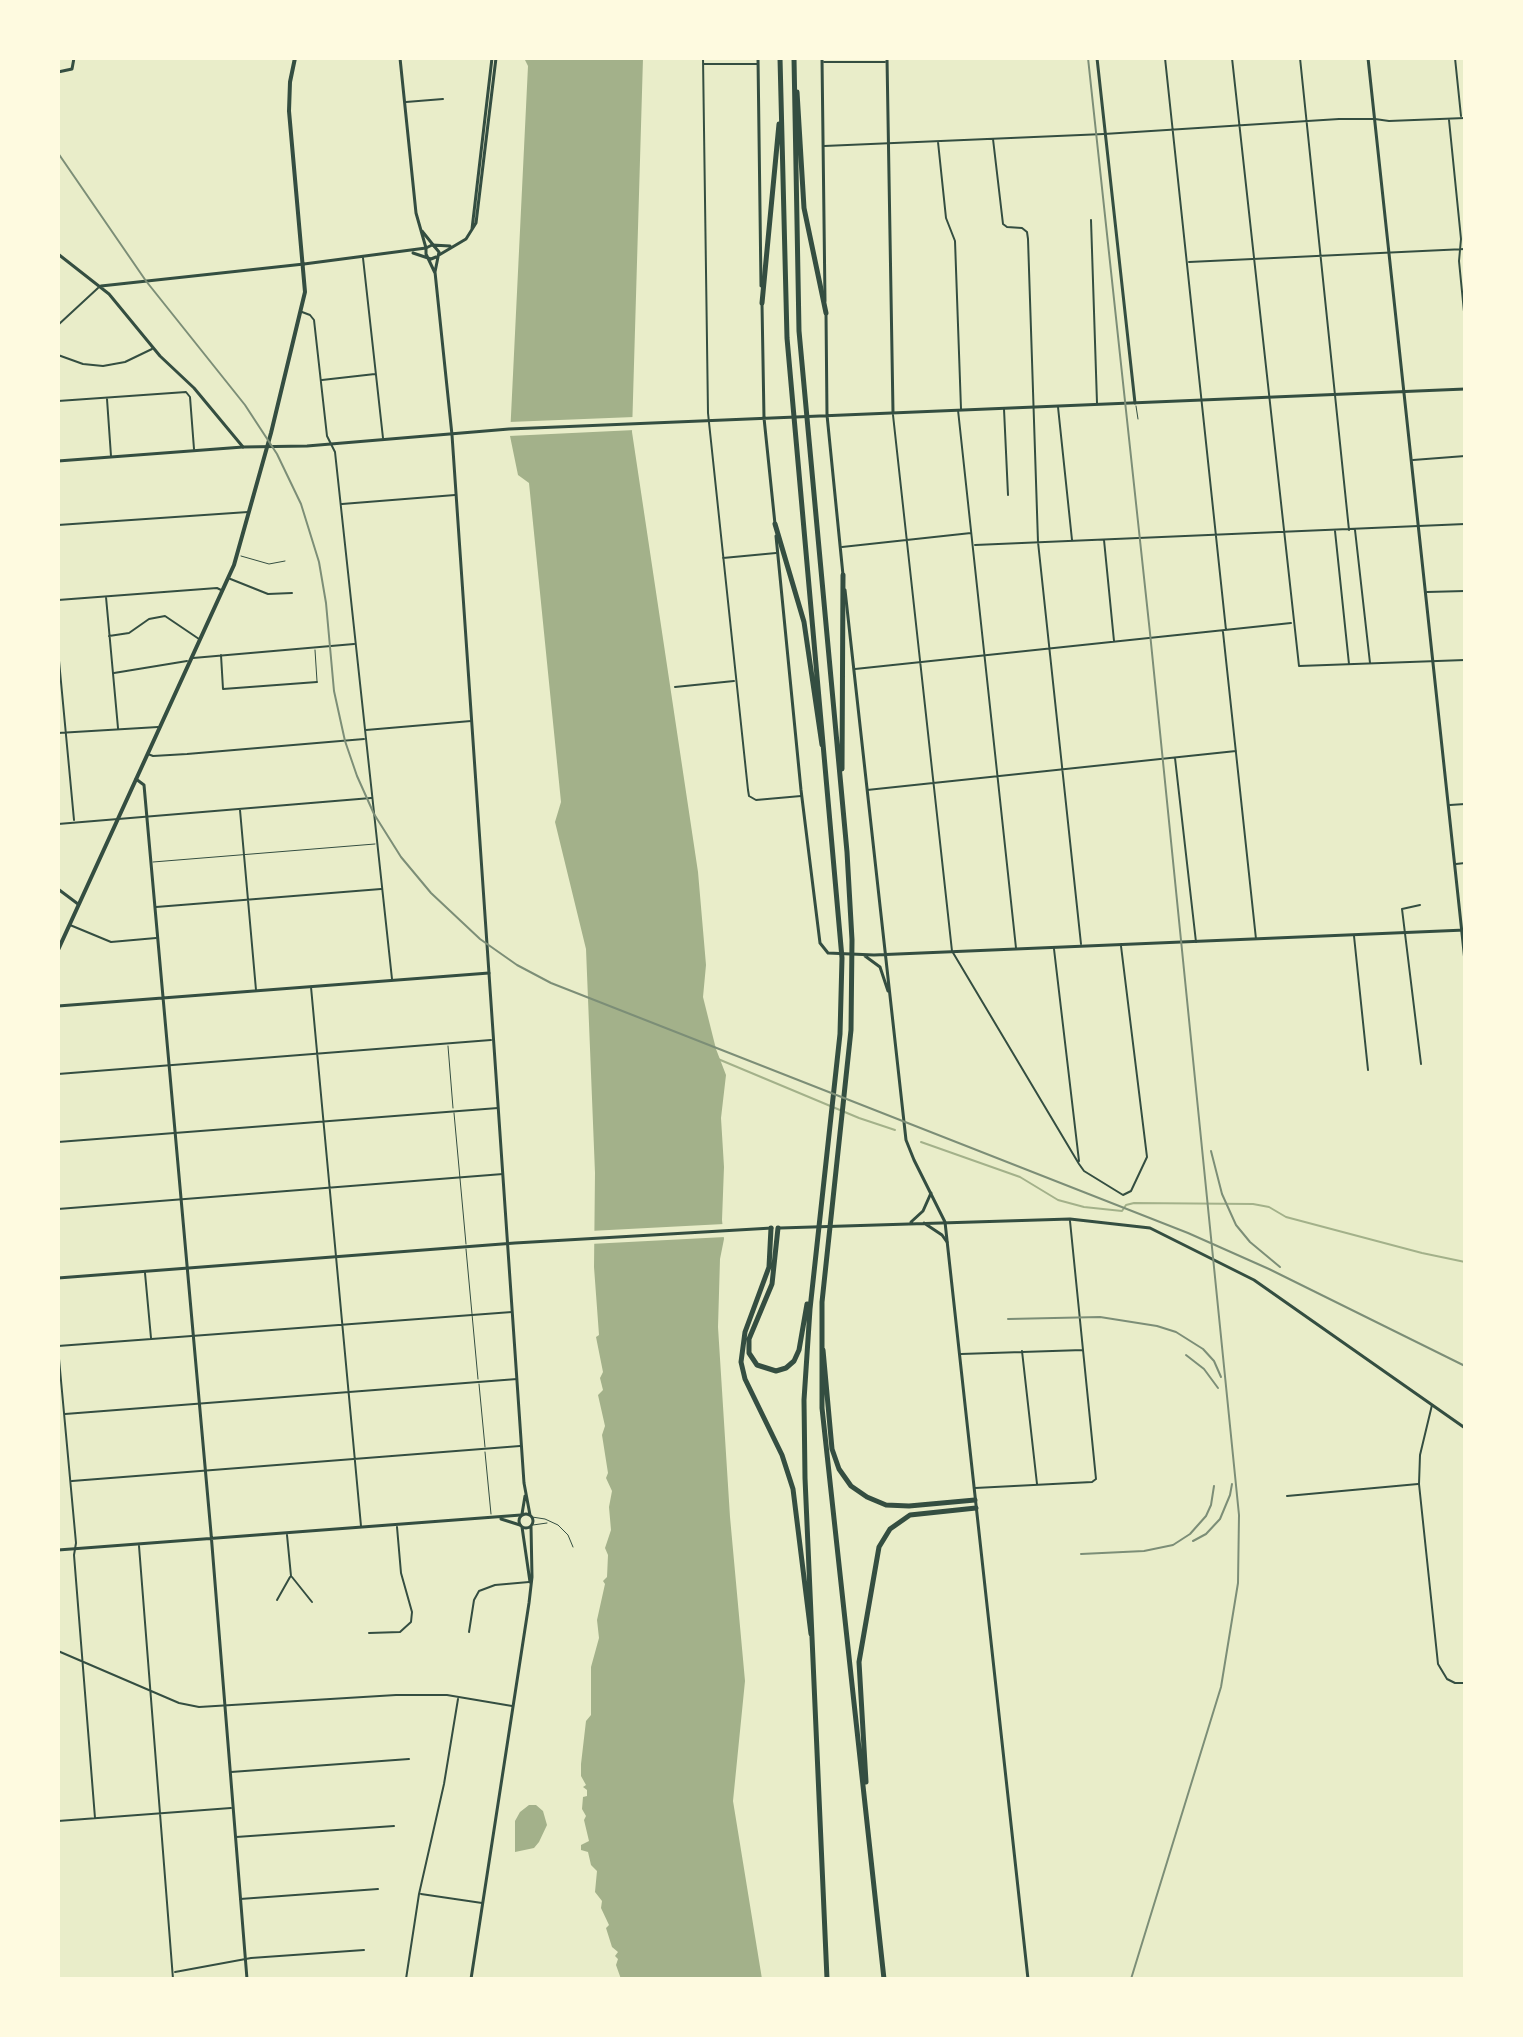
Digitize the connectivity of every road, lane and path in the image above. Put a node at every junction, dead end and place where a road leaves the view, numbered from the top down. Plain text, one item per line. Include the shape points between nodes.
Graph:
1 (74, 58) edge
2 (295, 58) edge
3 (400, 58) edge
4 (494, 58) edge
5 (703, 58) edge
6 (758, 58) edge
7 (780, 58) edge
8 (1097, 58) edge
9 (1165, 58) edge
10 (1232, 58) edge
11 (1300, 58) edge
12 (1368, 58) edge
13 (1455, 58) edge
14 (794, 60) edge
15 (822, 60) edge
16 (887, 60) edge
17 (703, 64) junction
18 (758, 64) junction
19 (58, 72) edge
20 (782, 95) junction
21 (443, 99) dead end
22 (405, 102) junction
23 (1463, 118) edge
24 (1375, 119) junction
25 (1449, 119) junction
26 (1308, 121) junction
27 (1240, 125) junction
28 (1173, 128) junction
29 (1104, 134) junction
30 (993, 139) junction
31 (938, 141) junction
32 (889, 144) junction
33 (824, 146) junction
34 (1091, 220) dead end
35 (422, 231) junction
36 (434, 246) junction
37 (453, 246) junction
38 (426, 248) junction
39 (1460, 249) junction
40 (1465, 249) edge
41 (410, 252) junction
42 (1389, 252) junction
43 (58, 254) edge
44 (1322, 255) junction
45 (437, 256) junction
46 (363, 257) junction
47 (427, 257) junction
48 (1254, 258) junction
49 (1187, 262) junction
50 (304, 264) junction
51 (435, 273) junction
52 (101, 286) junction
53 (762, 303) junction
54 (302, 312) junction
55 (826, 313) junction
56 (1465, 322) edge
57 (58, 325) edge
58 (153, 348) junction
59 (58, 355) edge
60 (376, 374) junction
61 (321, 380) junction
62 (1465, 389) edge
63 (1404, 392) junction
64 (1337, 395) junction
65 (106, 397) junction
66 (1270, 397) junction
67 (1203, 400) junction
68 (58, 401) edge
69 (1135, 403) junction
70 (1097, 404) junction
71 (1058, 406) junction
72 (1033, 407) junction
73 (1004, 408) junction
74 (960, 410) junction
75 (893, 412) junction
76 (827, 415) junction
77 (764, 418) junction
78 (1138, 419) dead end
79 (709, 420) junction
80 (452, 435) junction
81 (383, 440) junction
82 (331, 444) junction
83 (243, 447) junction
84 (267, 447) junction
85 (194, 450) junction
86 (111, 456) junction
87 (1465, 456) edge
88 (1412, 460) junction
89 (58, 461) edge
90 (455, 495) junction
91 (1008, 495) dead end
92 (341, 504) junction
93 (249, 512) junction
94 (775, 524) junction
95 (1465, 524) edge
96 (58, 525) edge
97 (1419, 527) junction
98 (1355, 529) junction
99 (1334, 530) junction
100 (1349, 530) junction
101 (1284, 532) junction
102 (972, 533) junction
103 (1217, 535) junction
104 (906, 539) junction
105 (1103, 539) junction
106 (1072, 541) junction
107 (1038, 542) junction
108 (974, 545) junction
109 (840, 547) junction
110 (777, 553) junction
111 (237, 554) junction
112 (723, 558) junction
113 (285, 561) dead end
114 (843, 575) junction
115 (228, 578) junction
116 (222, 590) junction
117 (1465, 591) edge
118 (1426, 592) junction
119 (292, 593) dead end
120 (106, 595) junction
121 (58, 600) edge
122 (1293, 623) junction
123 (1224, 630) junction
124 (109, 636) junction
125 (200, 639) junction
126 (1114, 642) junction
127 (355, 643) junction
128 (315, 647) junction
129 (1050, 648) junction
130 (58, 650) edge
131 (221, 654) junction
132 (985, 655) junction
133 (191, 659) junction
134 (1465, 660) edge
135 (1434, 661) junction
136 (920, 662) junction
137 (1349, 664) junction
138 (1370, 664) junction
139 (854, 669) junction
140 (114, 673) junction
141 (735, 681) junction
142 (317, 682) joint
143 (675, 687) dead end
144 (472, 721) junction
145 (118, 728) junction
146 (159, 728) junction
147 (365, 730) junction
148 (66, 732) junction
149 (58, 733) edge
150 (366, 739) junction
151 (1236, 751) junction
152 (148, 754) junction
153 (1175, 757) junction
154 (826, 760) junction
155 (1063, 770) junction
156 (998, 777) junction
157 (136, 779) junction
158 (933, 783) junction
159 (867, 790) junction
160 (802, 796) junction
161 (372, 798) junction
162 (842, 802) junction
163 (1465, 804) edge
164 (1449, 805) junction
165 (239, 809) junction
166 (146, 817) junction
167 (118, 819) junction
168 (74, 822) junction
169 (58, 824) edge
170 (378, 844) junction
171 (244, 854) junction
172 (150, 862) junction
173 (1465, 863) edge
174 (1455, 864) junction
175 (382, 888) junction
176 (58, 889) edge
177 (248, 899) junction
178 (78, 904) junction
179 (1420, 905) dead end
180 (154, 907) junction
181 (69, 925) junction
182 (1463, 930) edge
183 (1407, 933) junction
184 (1354, 936) junction
185 (156, 938) junction
186 (1256, 940) junction
187 (1196, 942) junction
188 (1121, 945) junction
189 (1081, 947) junction
190 (1054, 948) junction
191 (1016, 949) junction
192 (58, 950) edge
193 (952, 951) junction
194 (885, 954) junction
195 (863, 955) junction
196 (1465, 961) edge
197 (489, 973) junction
198 (392, 980) junction
199 (311, 986) junction
200 (256, 990) junction
201 (162, 997) junction
202 (891, 1002) junction
203 (58, 1006) edge
204 (494, 1039) junction
205 (448, 1043) junction
206 (317, 1054) junction
207 (1421, 1064) dead end
208 (168, 1065) junction
209 (1368, 1070) dead end
210 (58, 1074) edge
211 (499, 1108) junction
212 (453, 1111) junction
213 (323, 1120) junction
214 (174, 1132) junction
215 (58, 1142) edge
216 (1079, 1164) junction
217 (503, 1174) junction
218 (459, 1178) junction
219 (330, 1188) junction
220 (931, 1193) junction
221 (181, 1200) junction
222 (58, 1209) edge
223 (1070, 1219) junction
224 (945, 1222) junction
225 (910, 1223) junction
226 (924, 1223) junction
227 (774, 1228) junction
228 (947, 1242) junction
229 (508, 1243) junction
230 (466, 1247) junction
231 (336, 1256) junction
232 (187, 1267) junction
233 (145, 1271) junction
234 (813, 1276) junction
235 (58, 1278) edge
236 (513, 1311) junction
237 (472, 1314) junction
238 (821, 1319) junction
239 (341, 1324) junction
240 (193, 1336) junction
241 (151, 1339) junction
242 (58, 1347) edge
243 (1085, 1349) junction
244 (1022, 1351) junction
245 (960, 1354) junction
246 (517, 1379) junction
247 (479, 1382) junction
248 (348, 1391) junction
249 (199, 1403) junction
250 (1432, 1404) junction
251 (64, 1414) junction
252 (1465, 1428) edge
253 (522, 1446) junction
254 (485, 1449) junction
255 (354, 1459) junction
256 (205, 1470) junction
257 (71, 1481) junction
258 (1037, 1484) junction
259 (1419, 1484) junction
260 (974, 1488) junction
261 (525, 1492) junction
262 (1287, 1496) dead end
263 (975, 1500) junction
264 (976, 1508) junction
265 (522, 1515) junction
266 (531, 1516) junction
267 (498, 1518) junction
268 (491, 1519) junction
269 (549, 1521) junction
270 (397, 1526) junction
271 (521, 1526) junction
272 (531, 1526) junction
273 (361, 1528) junction
274 (287, 1534) junction
275 (212, 1539) junction
276 (527, 1543) junction
277 (139, 1545) junction
278 (573, 1547) dead end
279 (75, 1549) junction
280 (58, 1550) edge
281 (291, 1576) junction
282 (530, 1582) junction
283 (277, 1600) dead end
284 (312, 1602) dead end
285 (469, 1632) dead end
286 (369, 1633) dead end
287 (58, 1651) edge
288 (815, 1660) junction
289 (83, 1661) junction
290 (1465, 1683) edge
291 (150, 1691) junction
292 (458, 1698) junction
293 (513, 1706) junction
294 (225, 1708) junction
295 (409, 1759) dead end
296 (231, 1772) junction
297 (233, 1808) junction
298 (160, 1814) junction
299 (95, 1818) junction
300 (58, 1821) edge
301 (394, 1826) dead end
302 (868, 1831) junction
303 (235, 1837) junction
304 (378, 1889) dead end
305 (419, 1894) junction
306 (240, 1899) junction
307 (483, 1904) junction
308 (364, 1950) dead end
309 (245, 1959) junction
310 (172, 1972) junction
311 (173, 1979) edge
312 (247, 1979) edge
313 (406, 1979) edge
314 (471, 1979) edge
315 (827, 1979) edge
316 (884, 1979) edge
317 (1028, 1979) edge

1 - 19 street via 72,69
2 - 50 main road via 289,102
3 - 22 street
4 - 37 street via 476,223 466,239
5 - 17 street
6 - 18 street
7 - 20 highway
8 - 29 street
9 - 28 street
10 - 27 street
11 - 26 street
12 - 24 street
13 - 23 street
14 - 55 highway via 804,208
14 - 162 highway via 797,291
15 - 16 street
15 - 33 street
16 - 32 street
17 - 18 street
17 - 79 street
18 - 53 street
20 - 53 highway
20 - 154 highway via 792,402
21 - 22 street
22 - 35 street
23 - 25 street
24 - 25 street
24 - 26 street
24 - 42 street
25 - 39 street
26 - 27 street
26 - 44 street
27 - 28 street
27 - 48 street
28 - 29 street
28 - 49 street
29 - 30 street
29 - 69 street
30 - 31 street
30 - 72 street via 1003,224 1027,232
31 - 32 street
31 - 74 street via 946,218 955,241
32 - 33 street
32 - 75 street
33 - 55 street
34 - 70 street
35 - 36 street
35 - 38 street
36 - 37 street
36 - 38 street
36 - 45 street
37 - 45 street
38 - 41 street
38 - 47 street
39 - 40 street
39 - 42 street
39 - 56 street
41 - 46 street
41 - 47 street
42 - 44 street
42 - 63 street
43 - 52 street
44 - 48 street
44 - 64 street
45 - 47 street
45 - 51 street
46 - 50 street
46 - 60 street
47 - 51 street
48 - 49 street
48 - 66 street
49 - 67 street
50 - 52 street
50 - 54 main road
51 - 80 street
52 - 57 street
52 - 58 street
53 - 77 street
54 - 61 street via 313,318
54 - 84 main road
55 - 76 street
58 - 59 street via 132,360 103,366
58 - 83 street
60 - 61 street
60 - 81 street
61 - 82 street
62 - 63 street
63 - 64 street
63 - 88 street
64 - 66 street
64 - 100 street
65 - 68 street
65 - 85 street via 189,393
65 - 86 street
66 - 67 street
66 - 101 street
67 - 69 street
67 - 103 street
69 - 70 street
69 - 78 lane
70 - 71 street
71 - 72 street
71 - 106 street
72 - 73 street
72 - 107 street
73 - 74 street
73 - 91 street
74 - 75 street
74 - 102 street
75 - 76 street
75 - 104 street
76 - 77 street
76 - 109 street
77 - 79 street
77 - 94 street
79 - 80 street
79 - 112 street
80 - 81 street
80 - 90 street
81 - 82 street
82 - 84 street
82 - 92 street
83 - 84 street
83 - 85 street
84 - 93 main road
85 - 86 street
86 - 89 street
87 - 88 street
88 - 97 street
90 - 92 street
90 - 144 street
92 - 127 street
93 - 96 street
93 - 111 main road
94 - 110 street
94 - 154 highway via 804,622
95 - 97 street
97 - 98 street
97 - 118 street
98 - 100 street
98 - 138 street
99 - 100 street
99 - 101 street
99 - 137 street
101 - 103 street
101 - 122 street
102 - 104 street
102 - 108 street
103 - 105 street
103 - 123 street
104 - 109 street
104 - 136 street
105 - 106 street
105 - 126 street
106 - 107 street
107 - 108 street
107 - 129 street
108 - 132 street
109 - 114 street
110 - 112 street
110 - 160 street
111 - 113 lane via 269,564
111 - 115 main road
112 - 141 street
114 - 139 street
114 - 162 highway
115 - 116 main road
115 - 119 street via 268,594
116 - 120 street
116 - 125 main road
117 - 118 street
118 - 135 street
120 - 121 street
120 - 124 street
122 - 123 street
122 - 137 street via 1299,666
123 - 126 street
123 - 151 street
124 - 125 street via 165,616
124 - 140 street
125 - 133 main road
126 - 129 street
127 - 128 street
127 - 147 street
128 - 131 street
128 - 142 lane
129 - 132 street
129 - 155 street
130 - 148 street
131 - 133 street
131 - 142 street via 223,689
132 - 136 street
132 - 156 street
133 - 140 street
133 - 146 main road
134 - 135 street
135 - 138 street
135 - 164 street
136 - 139 street
136 - 158 street
137 - 138 street
139 - 159 street
140 - 145 street
141 - 143 street
141 - 160 street via 753,800
144 - 147 street
144 - 197 street
145 - 146 street
145 - 148 street
146 - 152 main road
147 - 150 street
148 - 149 street
148 - 168 street
150 - 152 street
150 - 161 street
151 - 153 street
151 - 186 street
152 - 157 main road
153 - 155 street
153 - 187 street
154 - 234 highway via 842,972
155 - 156 street
155 - 189 street
156 - 158 street
156 - 191 street
157 - 166 street via 144,785
157 - 167 main road
158 - 159 street
158 - 193 street
159 - 194 street
160 - 195 street via 820,943 834,955
161 - 165 street
161 - 170 street
162 - 238 highway via 853,972
163 - 164 street
164 - 174 street
165 - 166 street
165 - 171 street
166 - 167 street
166 - 172 street
167 - 168 street
167 - 178 main road
168 - 169 street
170 - 171 lane
170 - 175 street
171 - 172 lane
171 - 177 street
172 - 180 street
173 - 174 street
174 - 182 street
175 - 177 street
175 - 198 street
176 - 178 street
177 - 180 street
177 - 200 street
178 - 181 main road
179 - 183 street via 1402,909
180 - 185 street
181 - 185 street via 111,942
181 - 192 main road
182 - 183 street
182 - 196 street
183 - 184 street
183 - 207 street
184 - 186 street
184 - 209 street
185 - 201 street
186 - 187 street
187 - 188 street
188 - 189 street
188 - 216 street via 1145,1165 1131,1191 1123,1195
189 - 190 street
190 - 191 street
190 - 216 street
191 - 193 street
193 - 194 street
193 - 216 street
194 - 195 street
194 - 202 street
195 - 202 street via 880,967
197 - 198 street
197 - 204 street
198 - 199 street
199 - 200 street
199 - 206 street
200 - 201 street
201 - 203 street
201 - 208 street
202 - 220 street via 906,1140
204 - 205 street
204 - 211 street
205 - 206 street
205 - 212 lane
206 - 208 street
206 - 213 street
208 - 210 street
208 - 214 street
211 - 212 street
211 - 217 street
212 - 213 street
212 - 218 lane
213 - 214 street
213 - 219 street
214 - 215 street
214 - 221 street
217 - 218 street
217 - 229 street
218 - 219 street
218 - 230 lane
219 - 221 street
219 - 231 street
220 - 224 street
220 - 225 street
221 - 222 street
221 - 232 street
223 - 224 street
223 - 243 street
223 - 250 street via 1142,1226 1173,1237 1254,1280
224 - 226 street
224 - 228 street
225 - 226 street
225 - 227 street
226 - 228 street
227 - 229 street
227 - 234 highway via 772,1284 749,1339 752,1359 761,1368 783,1370 797,1358
227 - 288 highway via 769,1267 745,1332 741,1362 793,1489
228 - 245 street
229 - 230 street
229 - 236 street
230 - 231 street
230 - 237 lane
231 - 232 street
231 - 239 street
232 - 233 street
232 - 240 street
233 - 235 street
233 - 241 street
234 - 288 highway via 804,1439
236 - 237 street
236 - 246 street
237 - 239 street
237 - 247 lane
238 - 263 highway via 832,1449 851,1486 886,1505
238 - 302 highway via 823,1432
239 - 240 street
239 - 248 street
240 - 241 street
240 - 249 street
241 - 242 street
242 - 251 street
243 - 244 street
243 - 258 street via 1096,1479
244 - 245 street
244 - 258 street
245 - 260 street
246 - 247 street
246 - 253 street
247 - 248 street
247 - 254 lane
248 - 249 street
248 - 255 street
249 - 251 street
249 - 256 street
250 - 252 street
250 - 259 street
251 - 257 street
253 - 254 street
253 - 261 street
254 - 255 street
254 - 268 lane
255 - 256 street
255 - 273 street
256 - 257 street
256 - 275 street
257 - 279 street
258 - 260 street
259 - 262 street
259 - 290 street via 1438,1664 1447,1679
260 - 263 street
261 - 265 street
261 - 266 street
263 - 264 street
264 - 302 highway via 910,1515 890,1529 875,1556 859,1662
264 - 317 street
265 - 266 street
265 - 267 street
265 - 271 street
266 - 269 lane
266 - 272 street
267 - 268 street
267 - 271 street
268 - 270 street
269 - 272 lane
269 - 278 lane via 564,1530
270 - 273 street
270 - 286 street via 411,1622 400,1632
271 - 272 street
271 - 276 street
272 - 276 street
273 - 274 street
274 - 275 street
274 - 281 street
275 - 277 street
275 - 294 street
276 - 282 street
277 - 279 street
277 - 291 street
279 - 280 street
279 - 289 street
281 - 283 street
281 - 284 street
282 - 285 street via 479,1591
282 - 293 street
287 - 289 street
288 - 315 highway
289 - 291 street
289 - 299 street
291 - 294 street via 189,1705
291 - 298 street
292 - 293 street
292 - 294 street via 396,1695
292 - 305 street
293 - 307 street
294 - 296 street
295 - 296 street
296 - 297 street
297 - 298 street
297 - 303 street
298 - 299 street
298 - 310 street
299 - 300 street
301 - 303 street
302 - 316 highway
303 - 306 street
304 - 306 street
305 - 307 street
305 - 313 street
306 - 309 street
307 - 314 street
308 - 309 street
309 - 310 street
309 - 312 street
310 - 311 street

